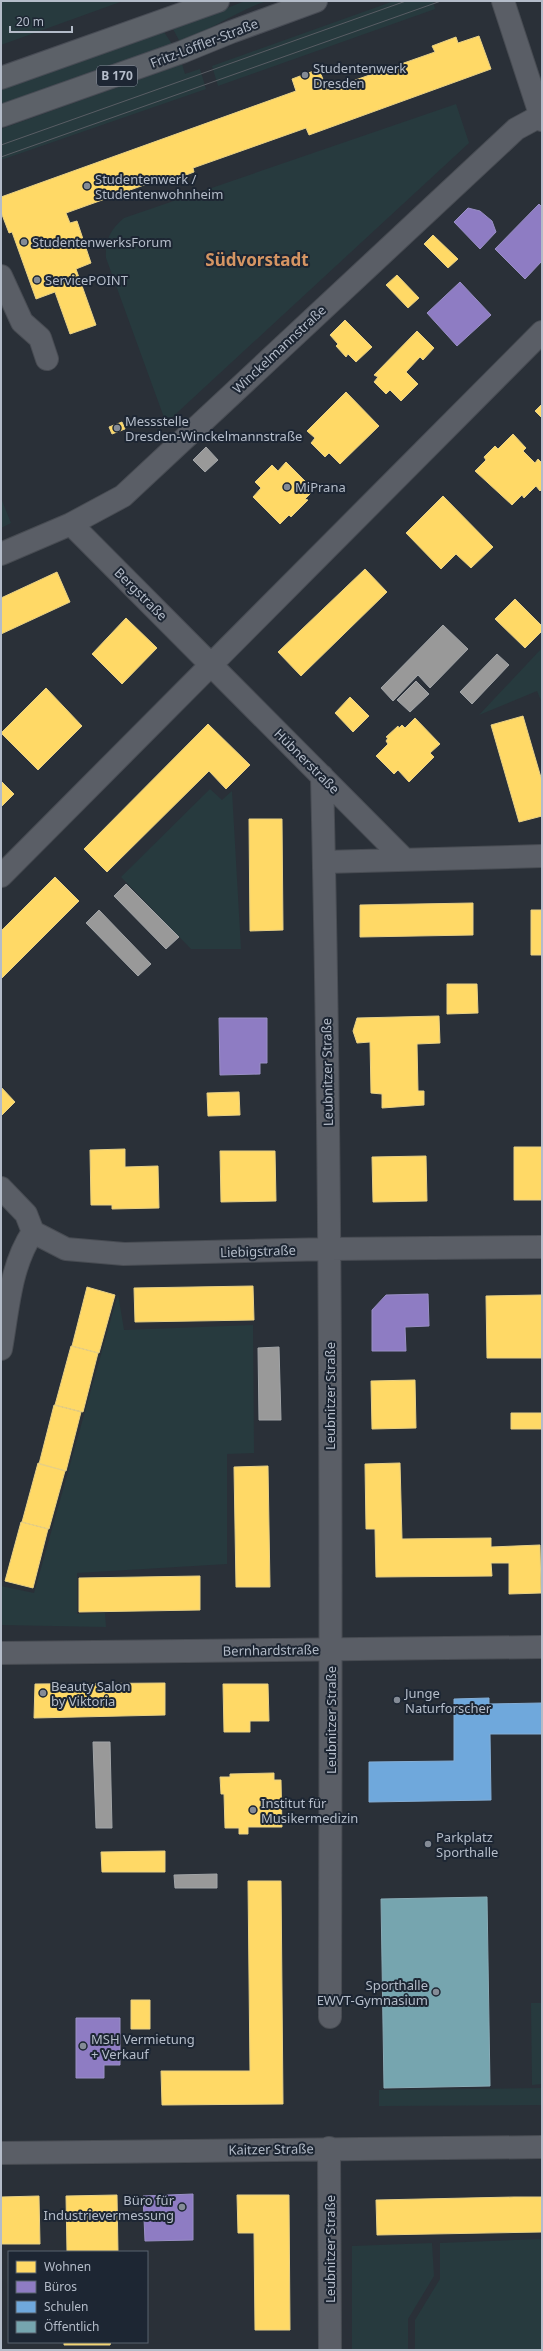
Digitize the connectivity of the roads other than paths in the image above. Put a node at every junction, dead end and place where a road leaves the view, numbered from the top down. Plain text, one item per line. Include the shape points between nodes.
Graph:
1 (218, 1) edge
2 (316, 1) edge
3 (503, 1) edge
4 (1, 78) edge
5 (1, 116) edge
6 (541, 118) edge
7 (1, 276) edge
8 (542, 332) edge
9 (47, 359) dead end
10 (71, 524) junction
11 (1, 554) edge
12 (210, 664) junction
13 (322, 776) junction
14 (542, 856) edge
15 (403, 858) junction
16 (324, 862) junction
17 (1, 876) edge
18 (1, 1188) edge
19 (33, 1232) junction
20 (542, 1247) edge
21 (330, 1249) junction
22 (1, 1349) edge
23 (542, 1647) edge
24 (332, 1649) junction
25 (1, 1653) edge
26 (330, 2017) dead end
27 (542, 2147) edge
28 (329, 2148) junction
29 (1, 2153) edge
30 (330, 2350) edge

1 - 4 main road
2 - 5 main road, Fritz-Löffler-Straße / B 170
3 - 6 street
6 - 10 street, Winckelmannstraße via 516,129 122,496
7 - 9 street via 22,322 40,338
8 - 12 street
10 - 11 street, Winckelmannstraße
10 - 12 street, Bergstraße
12 - 13 street, Hübnerstraße
12 - 17 street
13 - 15 street, Hübnerstraße
13 - 16 street, Leubnitzer Straße
14 - 15 street
15 - 16 street
16 - 21 street, Leubnitzer Straße
18 - 19 street via 26,1214
19 - 21 street, Liebigstraße via 66,1249 124,1254
19 - 22 street via 23,1247 15,1274
20 - 21 street, Liebigstraße
21 - 24 street, Leubnitzer Straße
23 - 24 street, Bernhardstraße
24 - 25 street, Bernhardstraße
24 - 26 street, Leubnitzer Straße
27 - 28 street, Kaitzer Straße
28 - 29 street, Kaitzer Straße
28 - 30 street, Leubnitzer Straße

